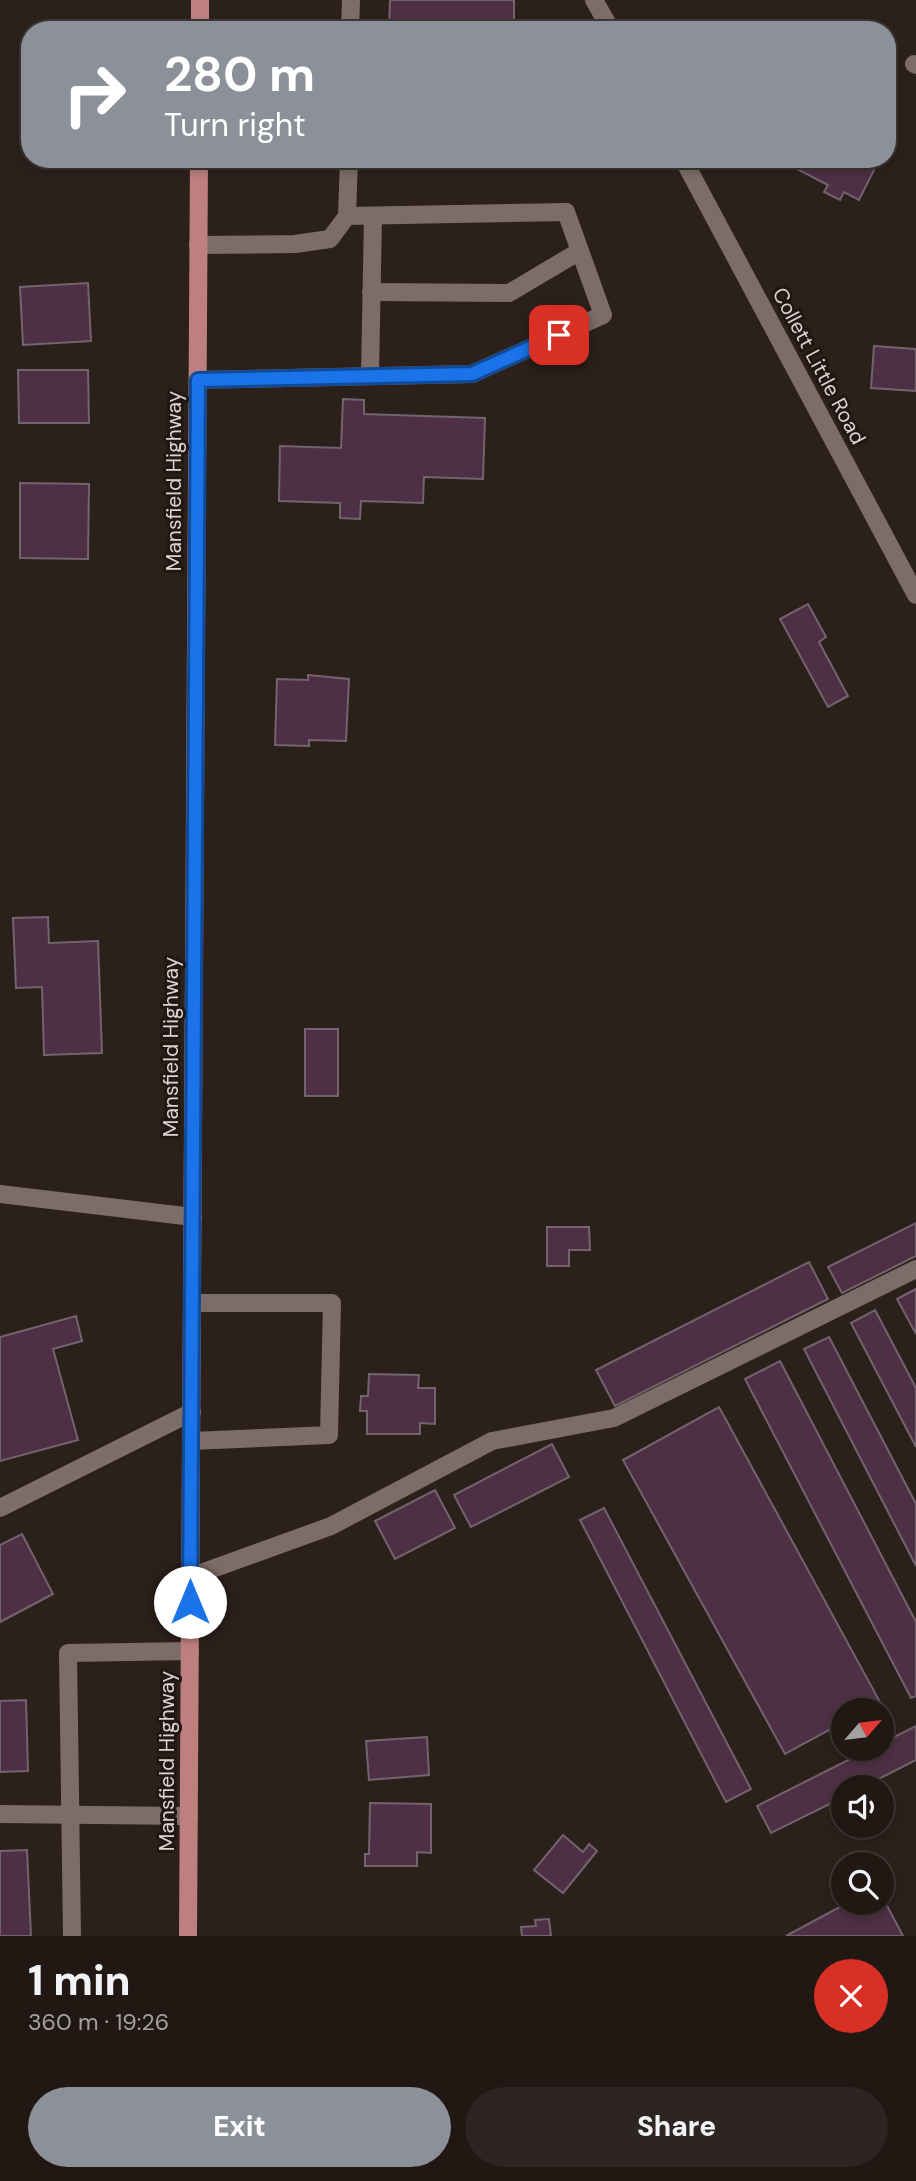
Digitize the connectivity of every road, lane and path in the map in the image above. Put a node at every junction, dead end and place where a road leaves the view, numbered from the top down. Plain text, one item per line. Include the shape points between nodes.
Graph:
1 (200, 0) edge
2 (351, 0) edge
3 (602, 2) edge
4 (200, 21) edge
5 (350, 21) edge
6 (608, 21) edge
7 (199, 168) edge
8 (349, 168) edge
9 (688, 168) edge
10 (347, 216) junction
11 (373, 216) junction
12 (198, 245) junction
13 (580, 251) junction
14 (371, 292) junction
15 (370, 375) junction
16 (198, 380) junction
17 (916, 595) edge
18 (0, 1194) edge
19 (0, 1209) edge
20 (193, 1217) junction
21 (916, 1269) edge
22 (192, 1303) junction
23 (192, 1412) junction
24 (191, 1441) junction
25 (0, 1508) edge
26 (191, 1577) junction
27 (190, 1651) junction
28 (0, 1814) edge
29 (68, 1815) junction
30 (189, 1816) junction
31 (72, 1936) edge
32 (188, 1936) edge

1 - 4 main road
2 - 5 street
3 - 6 street
7 - 12 main road, Mansfield Highway
8 - 10 street
9 - 17 street, Collett Little Road
10 - 11 street
10 - 12 street via 330,239
11 - 13 street via 566,212
11 - 14 street
12 - 16 main road, Mansfield Highway
13 - 14 street via 509,293
13 - 15 street via 603,316 472,374
14 - 15 street
15 - 16 street
16 - 20 main road, Mansfield Highway
18 - 19 street
18 - 20 street
20 - 22 main road, Mansfield Highway
21 - 26 street via 614,1418 492,1441 331,1526
22 - 23 main road, Mansfield Highway
22 - 24 street via 332,1303 329,1435
23 - 24 main road, Mansfield Highway
23 - 25 street
24 - 26 main road, Mansfield Highway
26 - 27 main road, Mansfield Highway
27 - 29 street via 68,1653
27 - 30 main road, Mansfield Highway
28 - 29 street
29 - 30 street
29 - 31 street
30 - 32 main road, Mansfield Highway

